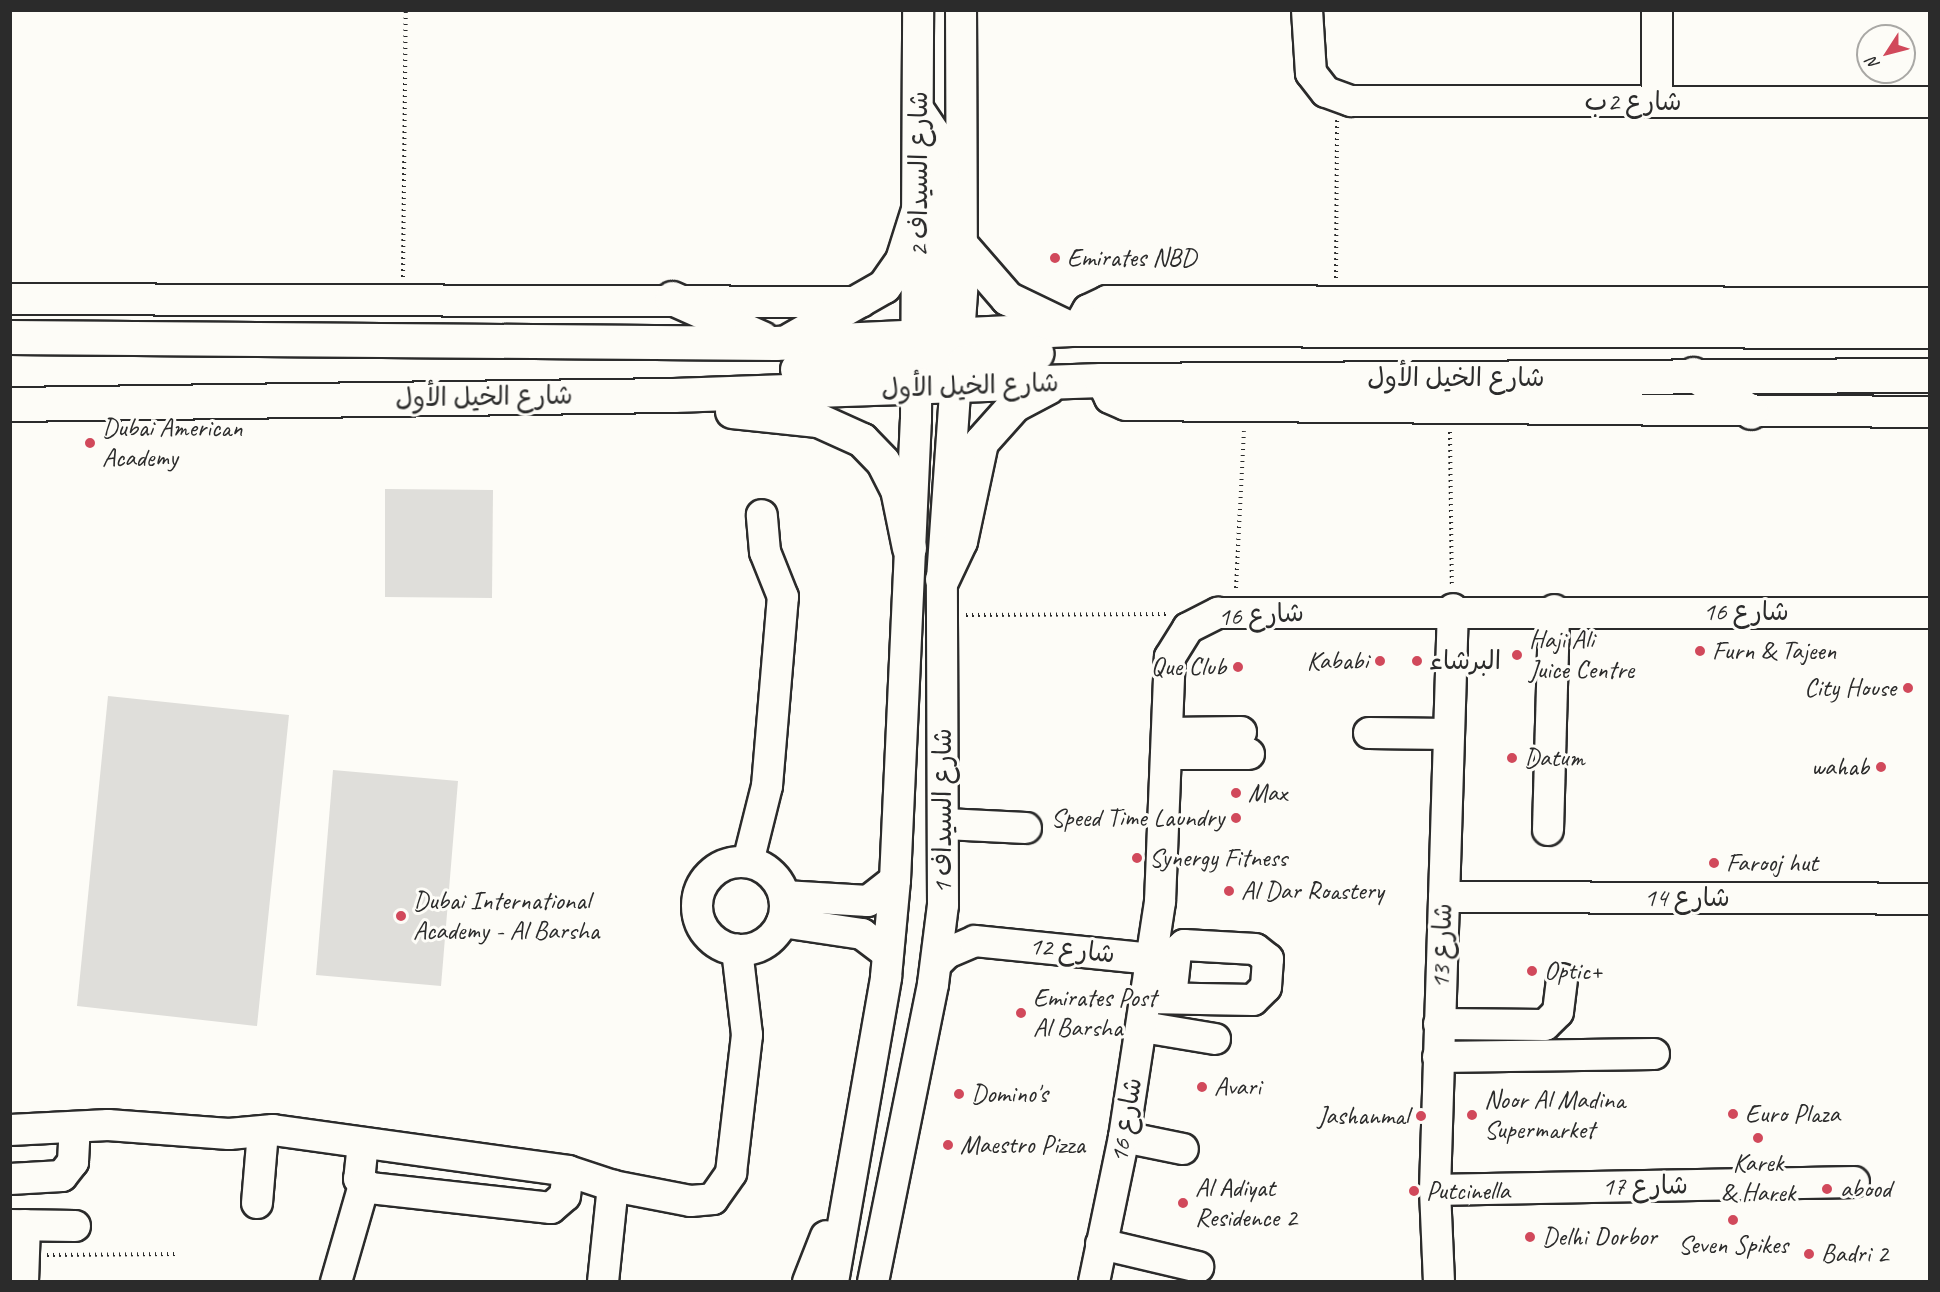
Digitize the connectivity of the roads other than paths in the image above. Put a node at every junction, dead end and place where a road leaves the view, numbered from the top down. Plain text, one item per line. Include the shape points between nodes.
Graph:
1 (918, 10) edge
2 (1307, 10) edge
3 (1657, 10) edge
4 (959, 17) edge
5 (1657, 102) junction
6 (1929, 102) edge
7 (920, 113) junction
8 (920, 203) junction
9 (962, 246) junction
10 (10, 298) edge
11 (672, 298) junction
12 (861, 302) junction
13 (1929, 303) edge
14 (1075, 329) junction
15 (1929, 331) edge
16 (1210, 333) junction
17 (10, 337) edge
18 (779, 343) junction
19 (936, 360) junction
20 (1693, 374) junction
21 (1929, 375) edge
22 (1101, 380) junction
23 (1060, 384) junction
24 (673, 395) junction
25 (10, 404) edge
26 (1751, 412) junction
27 (1929, 412) edge
28 (762, 515) dead end
29 (909, 548) junction
30 (942, 579) junction
31 (1453, 609) junction
32 (1554, 610) junction
33 (1929, 613) edge
34 (1370, 727) dead end
35 (1449, 727) junction
36 (1166, 743) junction
37 (1245, 743) dead end
38 (945, 824) junction
39 (1026, 828) dead end
40 (1548, 830) dead end
41 (748, 862) junction
42 (895, 880) junction
43 (1444, 897) junction
44 (1929, 898) edge
45 (943, 905) junction
46 (783, 909) junction
47 (991, 941) junction
48 (737, 950) junction
49 (888, 953) junction
50 (1152, 959) junction
51 (936, 964) junction
52 (1562, 979) dead end
53 (1439, 1024) junction
54 (1143, 1028) junction
55 (1215, 1039) dead end
56 (1654, 1054) dead end
57 (1438, 1057) junction
58 (75, 1127) junction
59 (10, 1130) edge
60 (263, 1131) junction
61 (363, 1143) junction
62 (1123, 1144) junction
63 (1181, 1155) dead end
64 (854, 1170) junction
65 (568, 1171) junction
66 (10, 1179) edge
67 (1854, 1182) dead end
68 (364, 1185) junction
69 (613, 1186) junction
70 (1436, 1190) junction
71 (257, 1203) dead end
72 (846, 1214) junction
73 (75, 1226) dead end
74 (1102, 1239) junction
75 (20, 1246) edge
76 (1156, 1246) dead end
77 (1198, 1267) dead end
78 (868, 1280) edge
79 (336, 1281) edge
80 (603, 1281) edge
81 (808, 1281) edge
82 (833, 1281) edge
83 (1094, 1281) edge
84 (1439, 1281) edge

1 - 7 street, شارع السيداف 2
2 - 5 street, شارع 2ب via 1311,72 1337,98
3 - 5 street
4 - 9 street, شارع السيداف 2
5 - 6 street, شارع 2ب
7 - 8 street, شارع السيداف 2
7 - 19 main road via 933,134 942,174
8 - 12 main road via 894,274
8 - 19 street, شارع السيداف 2
9 - 14 main road via 1007,298
9 - 19 street, شارع السيداف 2
10 - 11 street
11 - 12 street
11 - 18 main road
12 - 18 main road
13 - 14 street via 1107,301 1088,310
14 - 16 main road, شارع الخيل الأول
14 - 19 main road, شارع الخيل الأول
15 - 16 main road, شارع الخيل الأول
16 - 19 main road via 1174,349
17 - 18 main road, شارع الخيل الأول
18 - 19 main road, شارع الخيل الأول
19 - 23 main road, شارع الخيل الأول
19 - 24 main road, شارع الخيل الأول
19 - 29 street, شارع السيداف 1
19 - 30 street, شارع السيداف 1
20 - 21 main road, شارع الخيل الأول
20 - 22 main road, شارع الخيل الأول
20 - 26 main road
22 - 23 main road, شارع الخيل الأول
22 - 26 street via 1120,405
23 - 30 main road via 1014,405 981,442 960,541
24 - 25 main road, شارع الخيل الأول
24 - 29 main road via 719,409 818,420 848,431 873,450 891,475
26 - 27 street
28 - 41 street via 765,552 783,597 767,786
29 - 42 street, شارع السيداف 1
30 - 38 street, شارع السيداف 1
31 - 32 street, شارع 16
31 - 35 street, شارع 13
31 - 36 street, شارع 16 via 1226,613 1202,619 1177,641 1168,674
32 - 33 street, شارع 16
32 - 40 street
34 - 35 street
35 - 43 street, شارع 13
36 - 37 street
36 - 50 street, شارع 16
38 - 39 street
38 - 45 street, شارع السيداف 1
41 - 46 street via 771,873
41 - 48 street via 715,871 697,900 703,927 712,938
42 - 46 street via 868,901
42 - 49 street, شارع السيداف 1
43 - 44 street, شارع 14
43 - 53 street, شارع 13
45 - 47 street
45 - 51 street, شارع السيداف 1
46 - 48 street via 765,943
46 - 49 street via 862,934
47 - 50 street, شارع 12
47 - 51 street, شارع 12 via 960,945
48 - 69 street via 747,1035 728,1184 702,1201
49 - 64 street, شارع السيداف 1
50 - 54 street, شارع 16 via 1159,998
51 - 78 street, شارع السيداف 1
52 - 53 street via 1558,1012 1545,1024
53 - 57 street, شارع 13
54 - 55 street
54 - 62 street, شارع 16
56 - 57 street
57 - 70 street, شارع 13
58 - 59 street
58 - 60 street via 229,1134
58 - 66 street via 73,1162 62,1176
60 - 61 street
60 - 71 street
61 - 65 street
61 - 68 street via 358,1174
62 - 63 street
62 - 74 street, شارع 16
64 - 72 street, شارع السيداف 1
64 - 78 street via 862,1205
65 - 68 street via 565,1196 551,1208
65 - 69 street
67 - 70 street, شارع 17
68 - 79 street
69 - 80 street
70 - 84 street, شارع 13
72 - 81 street via 830,1228
72 - 82 street, شارع السيداف 1
73 - 75 street
74 - 76 street
74 - 77 street
74 - 83 street, شارع 16

